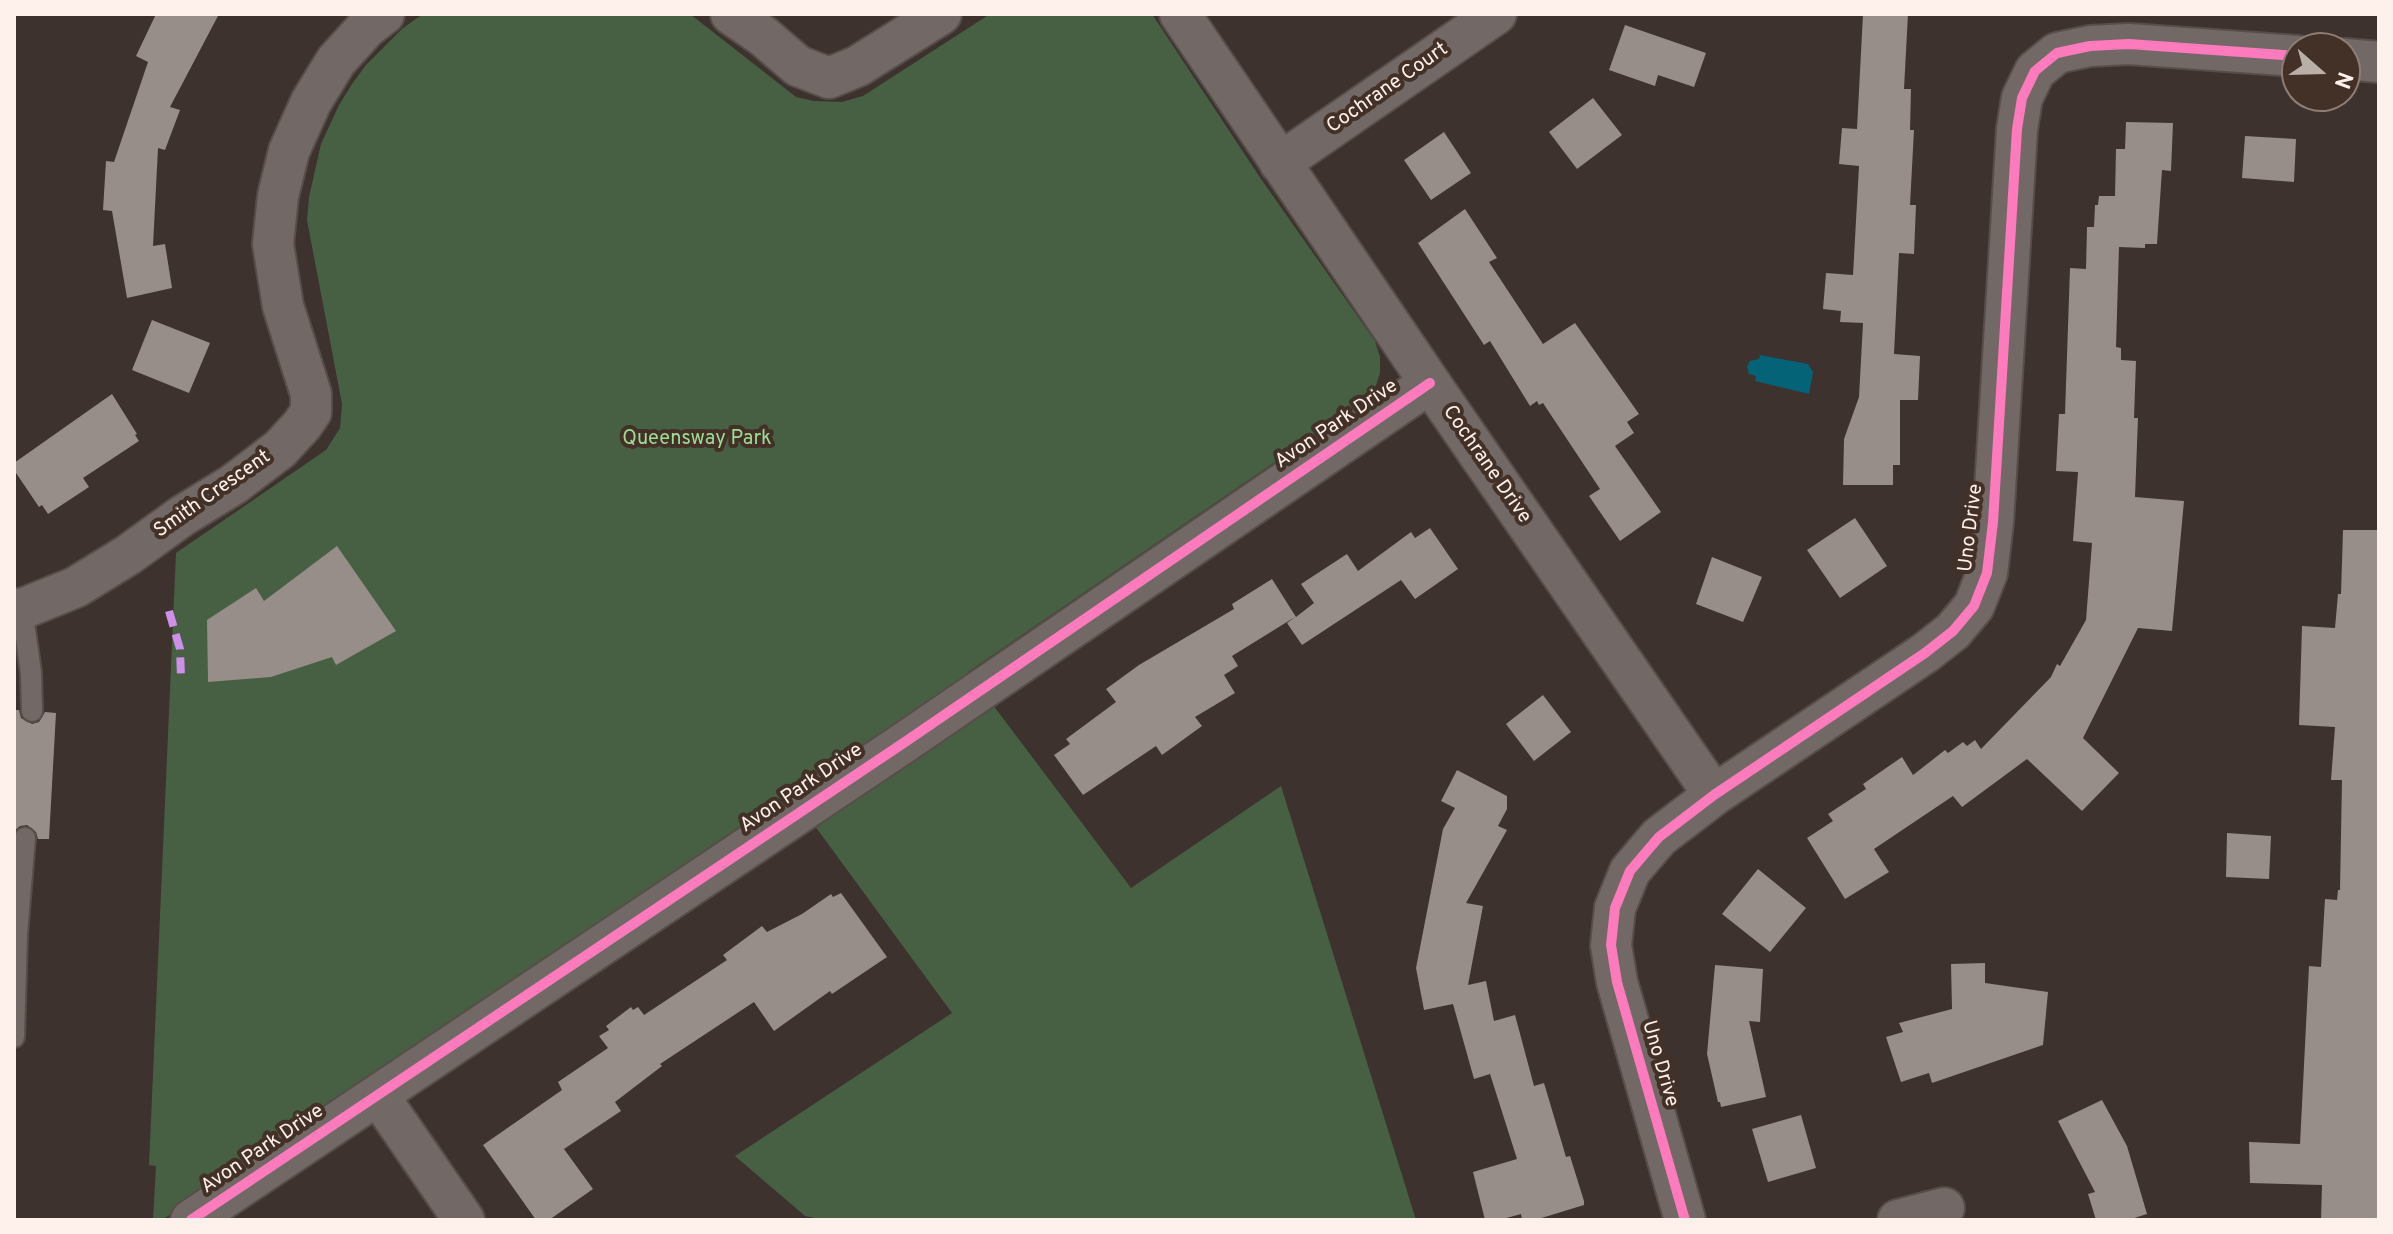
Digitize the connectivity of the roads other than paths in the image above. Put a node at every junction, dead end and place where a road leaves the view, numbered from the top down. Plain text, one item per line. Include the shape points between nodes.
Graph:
1 (384, 14) edge
2 (731, 14) edge
3 (941, 14) edge
4 (1180, 14) edge
5 (1496, 14) edge
6 (2281, 55) edge
7 (1280, 163) junction
8 (1430, 383) junction
9 (18, 609) edge
10 (32, 711) dead end
11 (1714, 795) junction
12 (25, 838) dead end
13 (14, 1037) edge
14 (378, 1095) junction
15 (1944, 1208) dead end
16 (191, 1220) edge
17 (464, 1220) edge
18 (1685, 1220) edge
19 (1898, 1220) edge

1 - 9 street, Smith Crescent via 336,61 311,102 289,151 278,196 273,244 280,290 311,394 311,412 280,449 234,484 76,587
2 - 3 street via 798,66 829,78
4 - 7 street, Cochrane Drive
5 - 7 street, Cochrane Court
6 - 11 street, Uno Drive via 2090,46 2057,53 2035,71 2022,98 2017,129 1993,522 1987,573 1974,606 1925,653
7 - 8 street, Cochrane Drive
8 - 11 street, Cochrane Drive
8 - 14 street, Avon Park Drive
9 - 10 lane via 31,673
11 - 18 street, Uno Drive via 1659,837 1630,871 1615,908 1611,945
12 - 13 lane
14 - 16 street, Avon Park Drive
14 - 17 street
15 - 19 street

